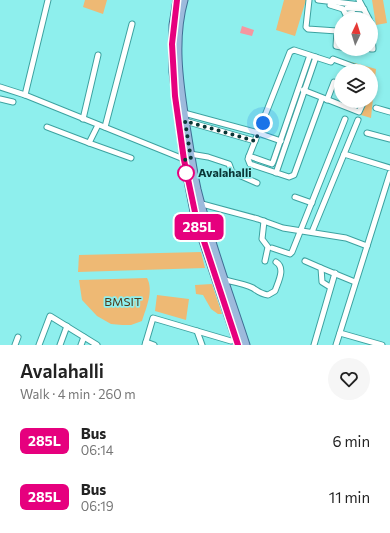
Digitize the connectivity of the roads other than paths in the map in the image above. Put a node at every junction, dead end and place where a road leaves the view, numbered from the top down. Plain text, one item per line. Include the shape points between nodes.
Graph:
1 (48, 0) edge
2 (177, 0) edge
3 (184, 0) edge
4 (308, 0) edge
5 (318, 1) edge
6 (361, 4) edge
7 (347, 8) dead end
8 (344, 12) edge
9 (132, 24) dead end
10 (334, 31) edge
11 (98, 55) dead end
12 (313, 56) junction
13 (346, 64) edge
14 (334, 82) dead end
15 (0, 87) edge
16 (299, 89) junction
17 (305, 91) junction
18 (25, 95) junction
19 (0, 99) edge
20 (324, 99) junction
21 (13, 102) dead end
22 (334, 103) edge
23 (348, 108) edge
24 (361, 108) edge
25 (376, 108) dead end
26 (184, 112) junction
27 (390, 112) edge
28 (83, 119) junction
29 (345, 119) dead end
30 (358, 120) dead end
31 (185, 121) junction
32 (98, 125) junction
33 (47, 127) dead end
34 (105, 127) junction
35 (258, 133) junction
36 (367, 133) dead end
37 (390, 139) edge
38 (255, 141) junction
39 (281, 141) junction
40 (89, 143) junction
41 (344, 154) junction
42 (249, 156) junction
43 (130, 158) dead end
44 (188, 158) junction
45 (390, 168) edge
46 (276, 173) junction
47 (390, 173) edge
48 (257, 183) dead end
49 (295, 197) dead end
50 (312, 203) junction
51 (202, 204) junction
52 (264, 221) junction
53 (300, 232) junction
54 (312, 232) junction
55 (367, 246) junction
56 (272, 248) dead end
57 (265, 261) dead end
58 (305, 261) dead end
59 (276, 262) dead end
60 (321, 268) junction
61 (335, 273) junction
62 (225, 280) junction
63 (355, 282) junction
64 (330, 288) junction
65 (67, 326) junction
66 (197, 331) junction
67 (340, 333) junction
68 (18, 337) dead end
69 (84, 337) junction
70 (231, 341) dead end
71 (145, 344) edge
72 (15, 345) edge
73 (39, 345) edge
74 (60, 345) edge
75 (81, 345) edge
76 (97, 345) edge
77 (154, 345) edge
78 (202, 345) edge
79 (238, 345) edge
80 (246, 345) edge
81 (314, 345) edge
82 (336, 345) edge
83 (382, 345) edge

1 - 18 street
2 - 44 main road via 172,44 175,96
3 - 26 main road via 178,42
4 - 10 street via 306,27
5 - 6 street
5 - 8 street via 320,4 343,9
6 - 7 street
9 - 34 street
11 - 28 street
12 - 13 street
12 - 16 street
12 - 17 street
12 - 35 street via 294,50 290,52
14 - 20 street
15 - 18 street
16 - 17 street
16 - 39 street
17 - 20 street
17 - 46 street
18 - 28 street
19 - 21 street
20 - 22 street
20 - 46 street via 294,176
23 - 24 street via 359,112
25 - 27 street
26 - 31 main road
26 - 35 street
28 - 32 street
29 - 50 street
30 - 41 street
31 - 38 street
31 - 44 main road
32 - 34 street
32 - 40 street
33 - 40 street
34 - 44 street
35 - 38 street
35 - 39 street
36 - 37 street
38 - 42 street
39 - 42 street via 272,164
40 - 43 street
41 - 45 street
41 - 54 street
42 - 46 street via 250,164
44 - 48 street via 208,157 229,164 232,172
44 - 51 main road
44 - 79 main road via 196,217
47 - 55 street
49 - 50 street
50 - 53 street
51 - 52 street
51 - 62 main road
52 - 53 street
52 - 57 street via 262,239 268,249
53 - 54 street
53 - 56 street via 291,253
54 - 55 street via 346,238
55 - 63 street
58 - 60 street
59 - 62 street via 280,264 281,270 275,291 268,295
60 - 61 street
60 - 64 street via 322,282
61 - 63 street
61 - 64 street
62 - 80 main road
63 - 67 street
64 - 81 street
65 - 69 street
65 - 73 street via 50,316
65 - 74 street
66 - 70 street
66 - 71 street via 153,318
66 - 78 street
67 - 82 street
67 - 83 street
68 - 72 street
69 - 75 street
69 - 76 street
71 - 77 street

